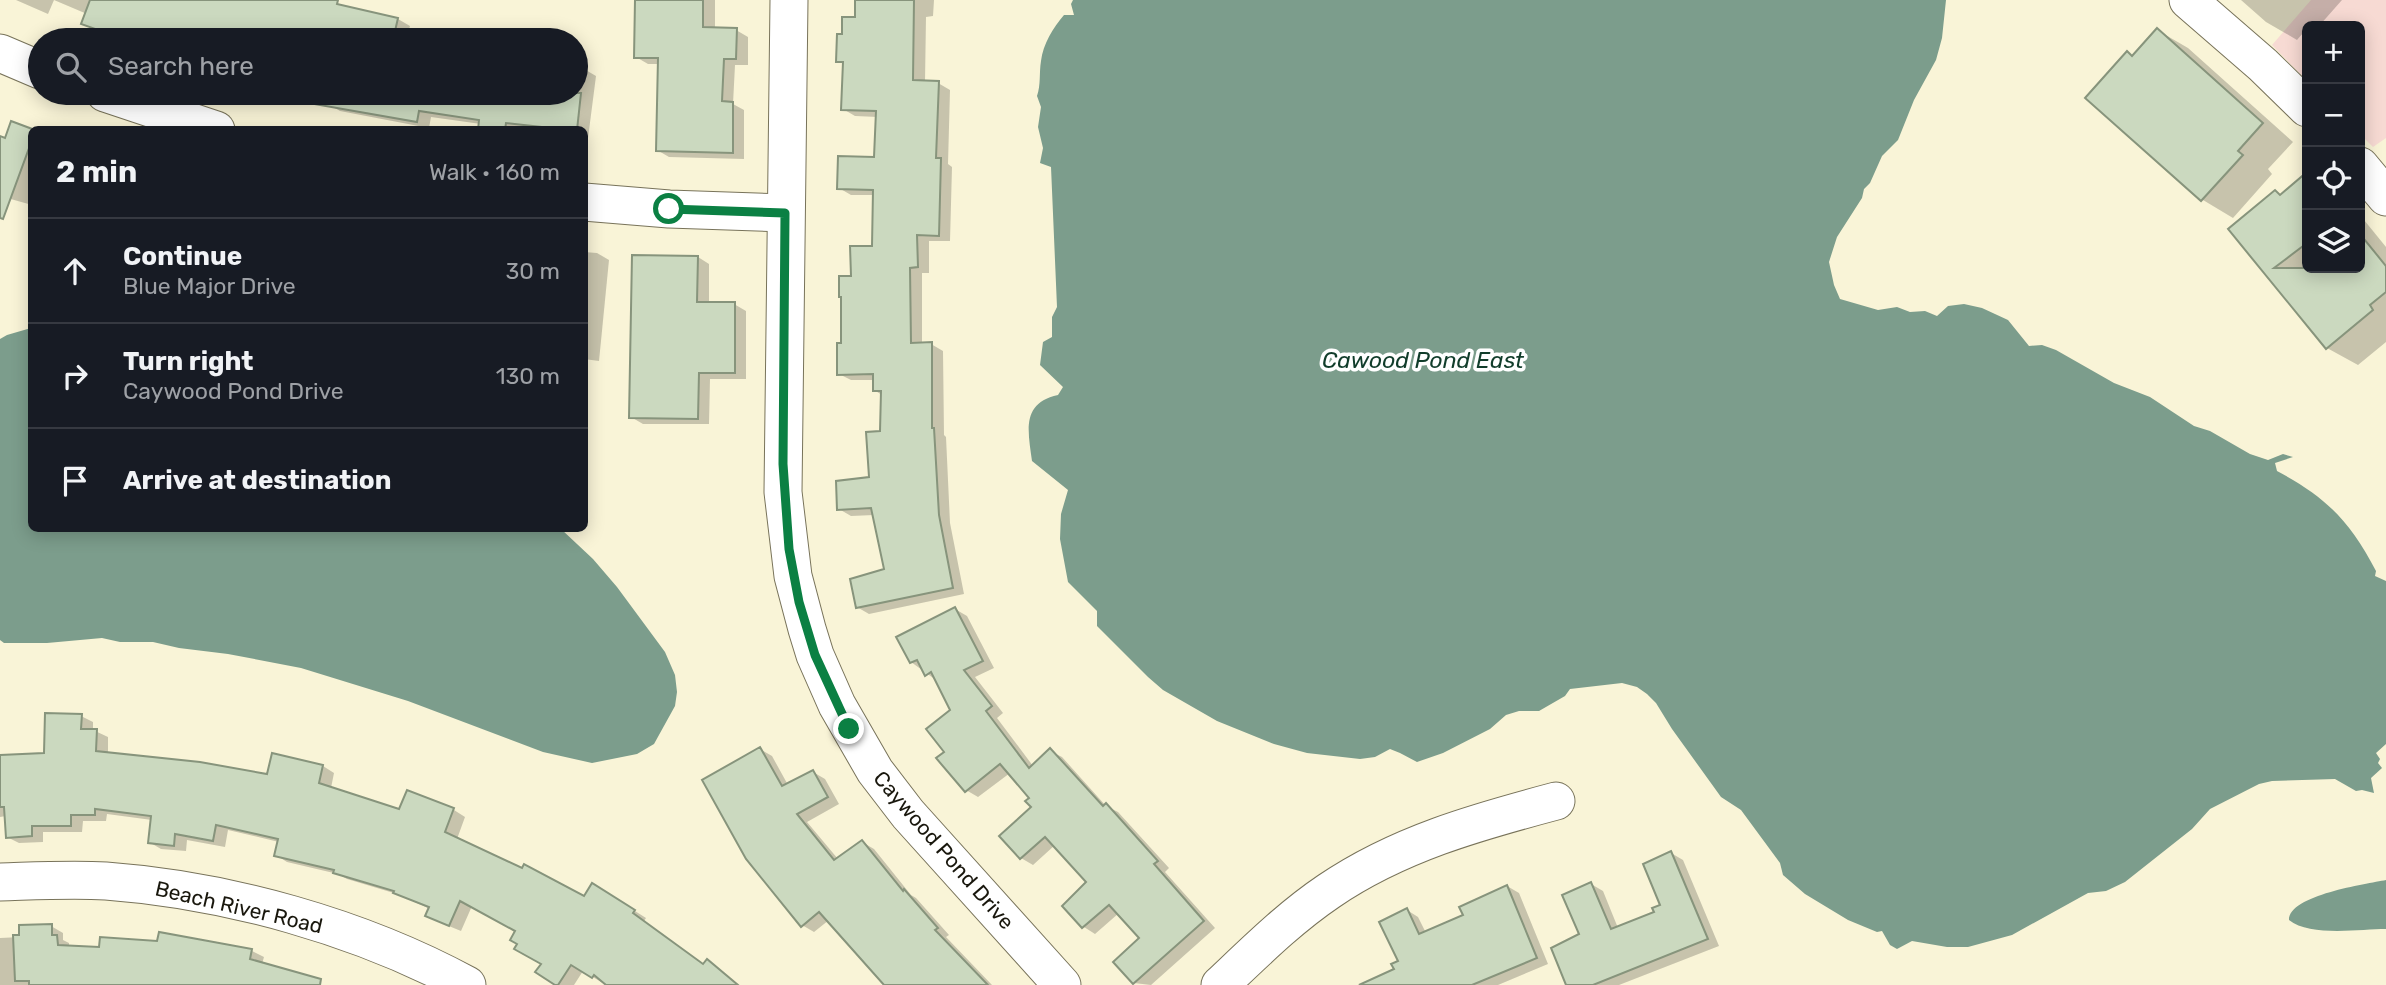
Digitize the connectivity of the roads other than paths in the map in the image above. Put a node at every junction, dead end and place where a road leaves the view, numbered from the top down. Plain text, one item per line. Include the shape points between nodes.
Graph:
1 (789, 0) edge
2 (2188, 0) edge
3 (0, 53) edge
4 (28, 65) edge
5 (2302, 103) edge
6 (141, 105) edge
7 (204, 126) edge
8 (2365, 172) edge
9 (2386, 197) edge
10 (588, 202) edge
11 (785, 213) junction
12 (1556, 801) dead end
13 (0, 882) edge
14 (467, 985) edge
15 (1062, 985) edge
16 (1220, 985) edge

1 - 11 street, Caywood Pond Drive
2 - 5 street
3 - 4 street
6 - 7 street
8 - 9 street
10 - 11 street
11 - 15 street, Caywood Pond Drive via 784,502 793,576 815,655 849,729 890,791
12 - 16 street via 1467,825 1383,860 1304,910
13 - 14 street, Beach River Road via 105,881 226,900 353,935

